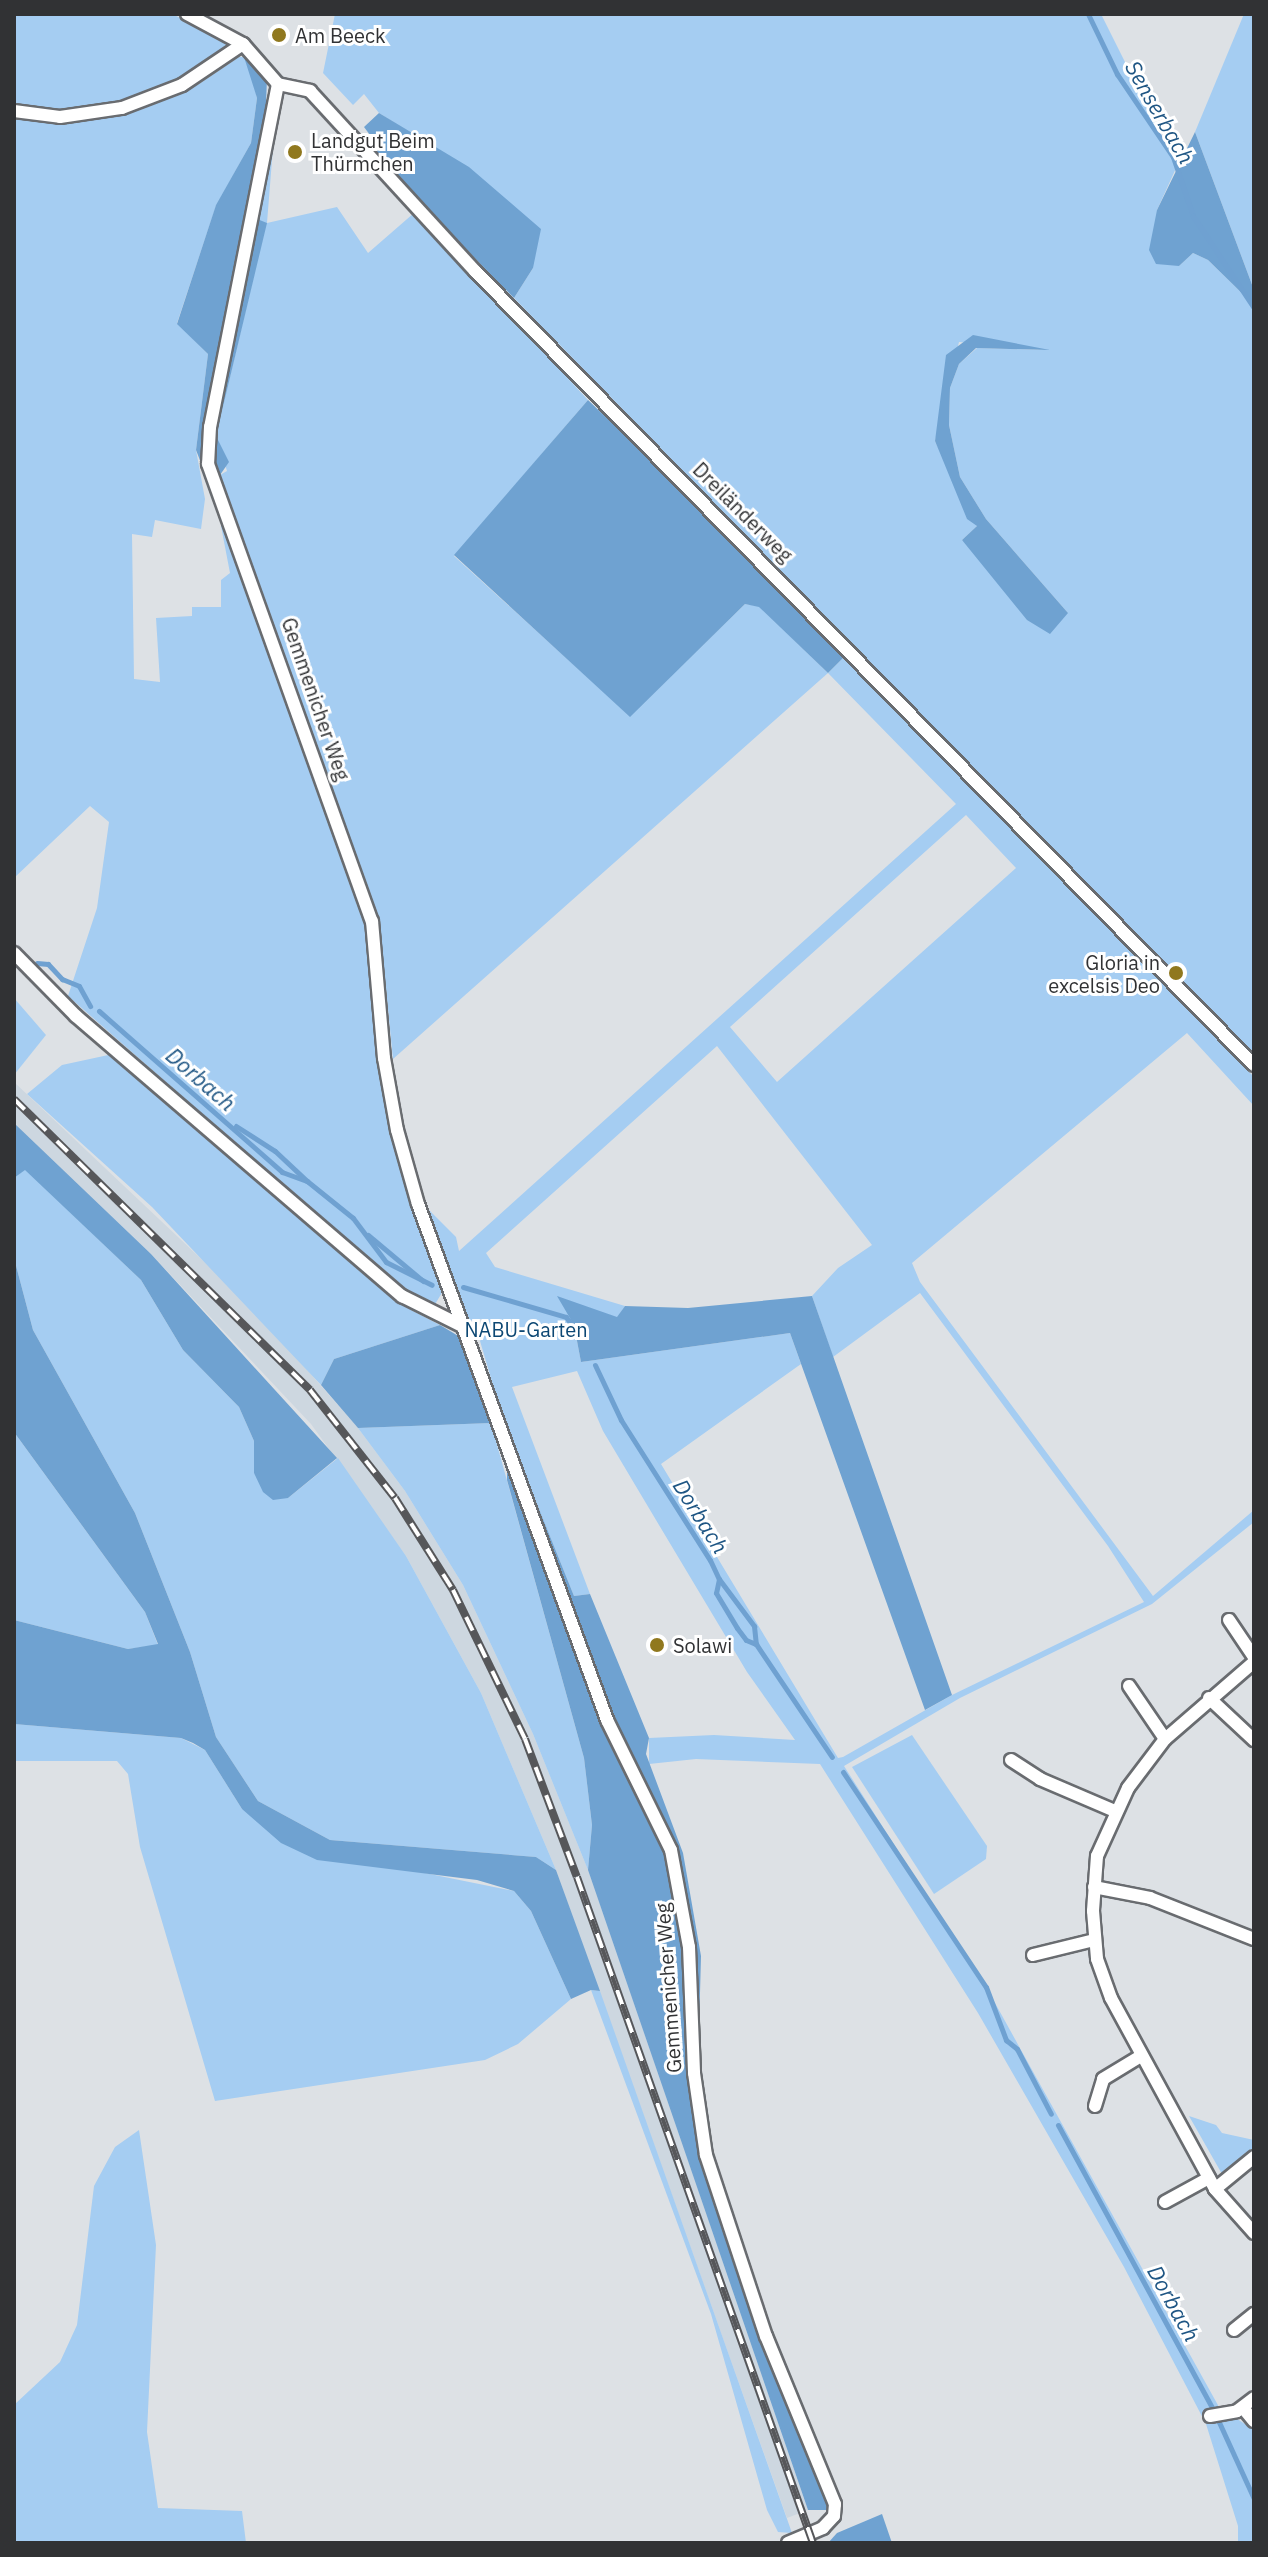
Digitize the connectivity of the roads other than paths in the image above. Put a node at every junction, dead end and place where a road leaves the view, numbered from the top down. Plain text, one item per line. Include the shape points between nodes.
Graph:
1 (187, 14) edge
2 (243, 44) junction
3 (278, 84) junction
4 (14, 111) edge
5 (14, 953) edge
6 (1254, 1065) edge
7 (462, 1326) junction
8 (1229, 1620) dead end
9 (1254, 1660) edge
10 (1129, 1686) dead end
11 (1209, 1698) junction
12 (1165, 1739) junction
13 (1254, 1740) edge
14 (1011, 1760) dead end
15 (1115, 1811) junction
16 (1094, 1887) junction
17 (1254, 1939) edge
18 (1094, 1940) junction
19 (1033, 1955) dead end
20 (1141, 2056) junction
21 (1095, 2106) dead end
22 (1254, 2157) edge
23 (1212, 2183) junction
24 (1165, 2202) dead end
25 (1254, 2233) edge
26 (1254, 2314) edge
27 (1234, 2330) dead end
28 (1254, 2398) edge
29 (1243, 2408) junction
30 (1210, 2416) dead end
31 (1254, 2421) edge
32 (788, 2543) edge

1 - 2 street
2 - 3 street
2 - 4 street via 182,85 122,108 60,117
3 - 6 street, Dreiländerweg via 310,91 475,271
3 - 7 street, Gemmenicher Weg via 210,427 208,464 372,921 384,1058 397,1130
5 - 7 street via 76,1016 402,1296
7 - 32 street, Gemmenicher Weg via 607,1720 671,1850 689,1947 694,2073 706,2155 766,2336 835,2504 834,2516 823,2528
8 - 9 street
9 - 11 street
10 - 12 street
11 - 12 street
11 - 13 street
12 - 15 street
14 - 15 street via 1040,1779
15 - 16 street via 1097,1856
16 - 17 street via 1150,1898
16 - 18 street
18 - 19 street
18 - 20 street via 1111,1998
20 - 21 street via 1098,2078
20 - 23 street
22 - 23 street
23 - 24 street
23 - 25 street
26 - 27 street
28 - 29 street
29 - 30 street
29 - 31 street

